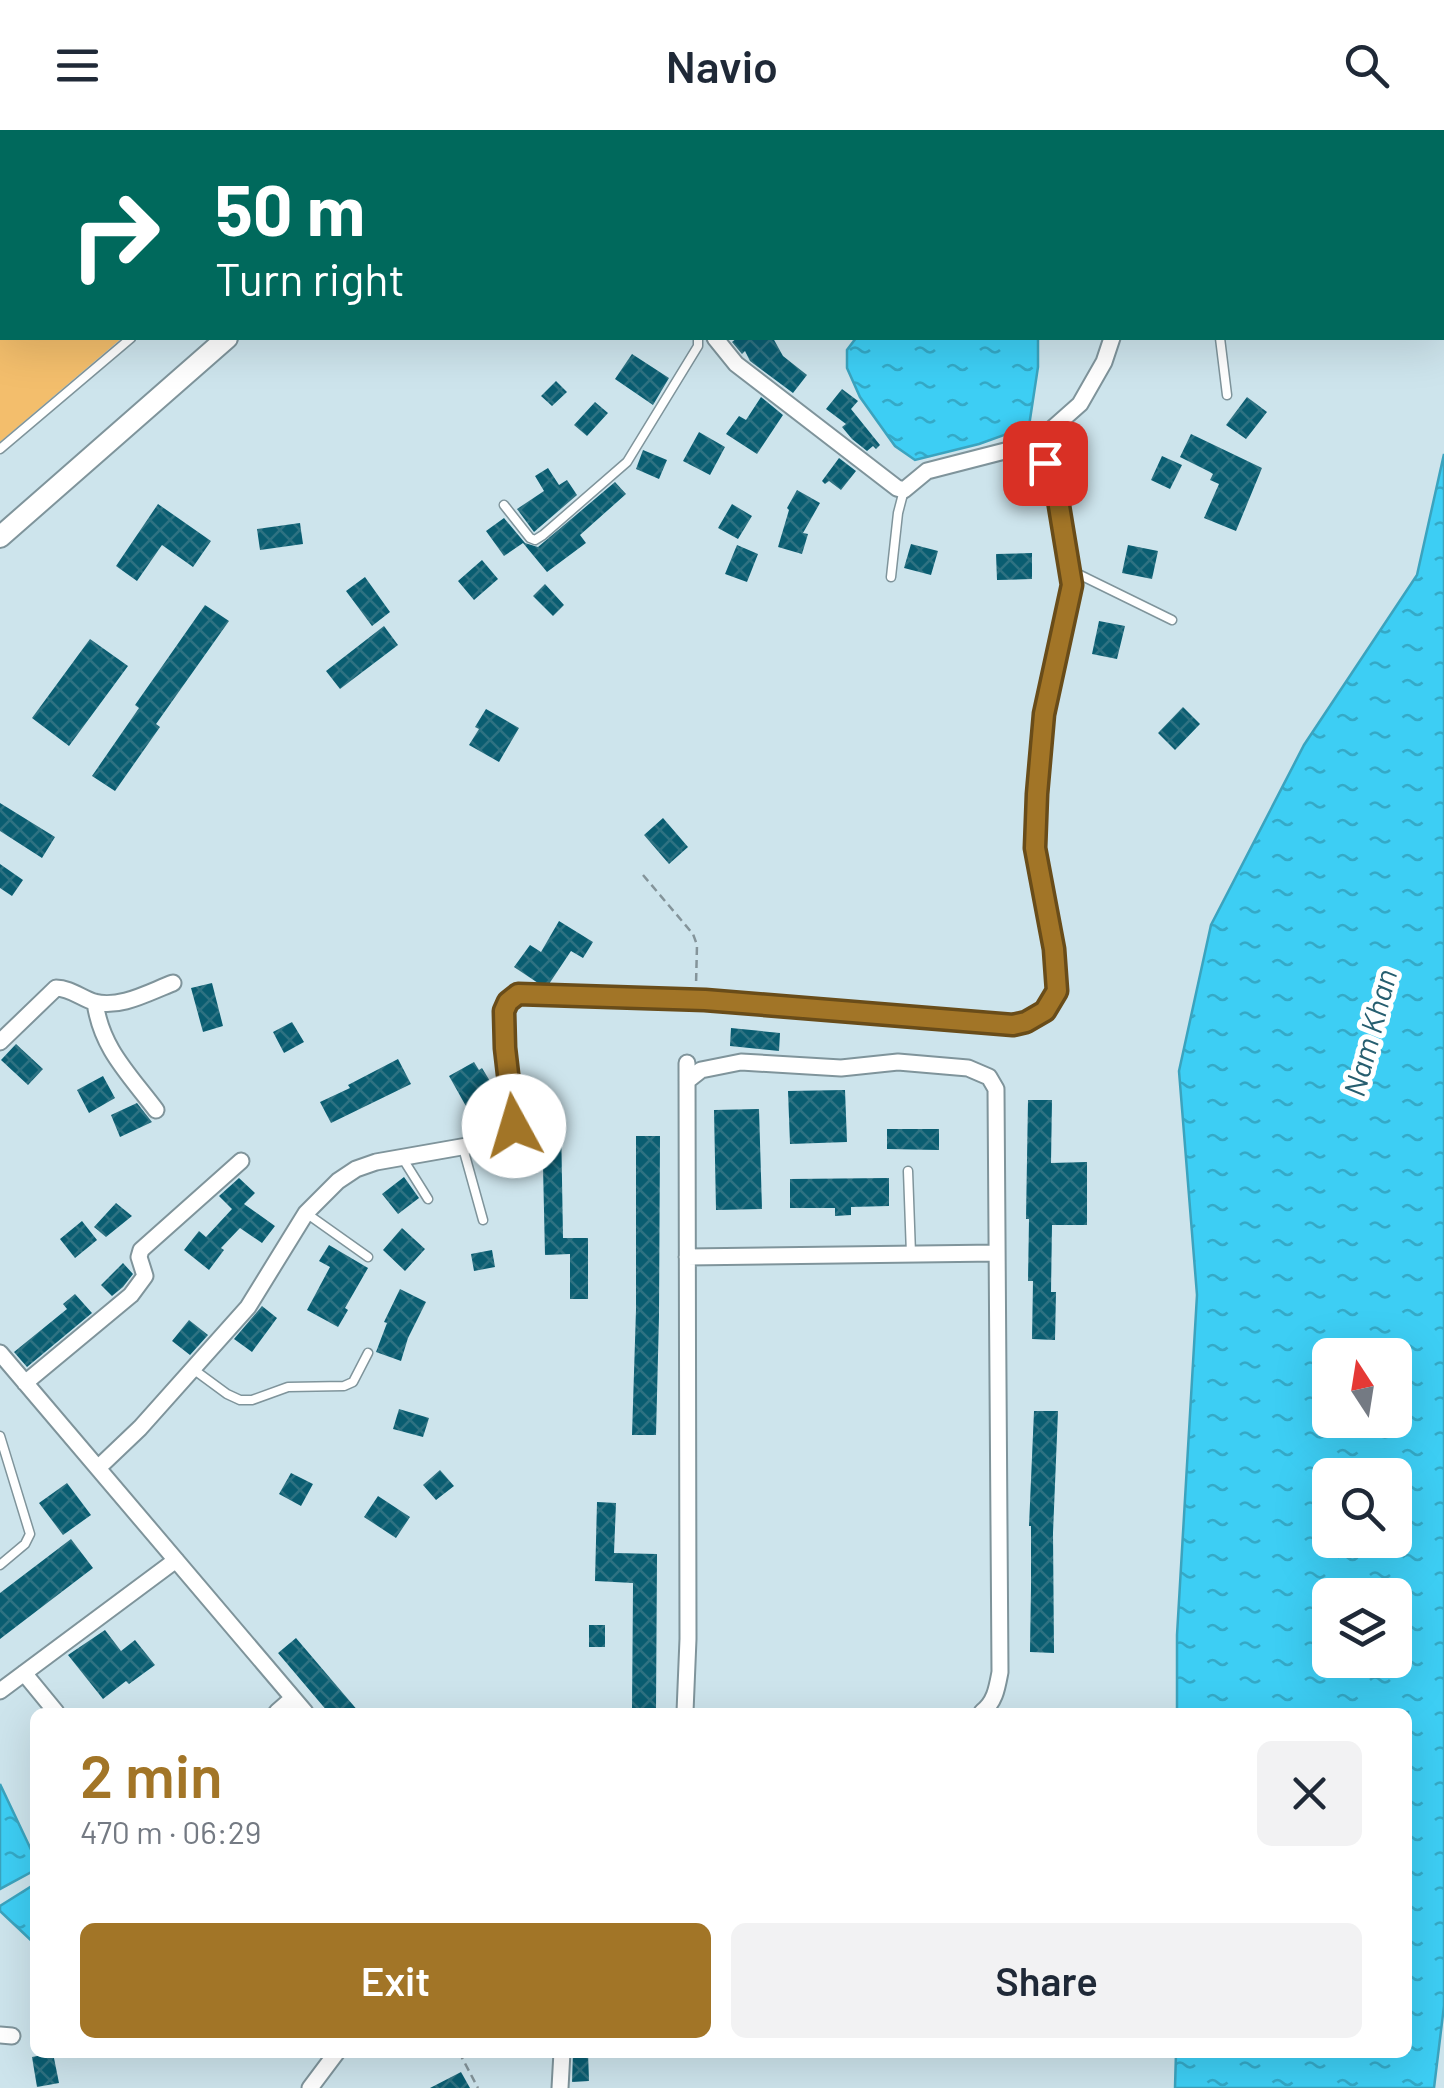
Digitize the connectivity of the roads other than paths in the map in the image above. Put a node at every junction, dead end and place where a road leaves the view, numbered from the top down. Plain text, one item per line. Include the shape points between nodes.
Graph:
1 (129, 340) edge
2 (225, 340) edge
3 (698, 340) edge
4 (717, 340) edge
5 (1111, 340) edge
6 (1220, 340) edge
7 (1227, 395) dead end
8 (1036, 443) junction
9 (0, 450) edge
10 (904, 490) junction
11 (504, 504) dead end
12 (0, 537) edge
13 (1072, 571) junction
14 (891, 576) dead end
15 (1172, 620) dead end
16 (173, 983) dead end
17 (94, 1002) junction
18 (0, 1042) edge
19 (687, 1063) dead end
20 (687, 1081) junction
21 (156, 1110) dead end
22 (463, 1148) junction
23 (403, 1158) junction
24 (241, 1161) dead end
25 (908, 1170) dead end
26 (428, 1199) dead end
27 (306, 1213) junction
28 (483, 1220) dead end
29 (997, 1253) junction
30 (911, 1254) junction
31 (687, 1256) junction
32 (368, 1258) dead end
33 (0, 1353) edge
34 (368, 1353) dead end
35 (193, 1369) junction
36 (26, 1383) junction
37 (0, 1436) edge
38 (98, 1468) junction
39 (176, 1560) junction
40 (0, 1564) edge
41 (24, 1673) junction
42 (0, 1692) edge
43 (293, 1698) junction
44 (53, 1708) edge
45 (282, 1708) edge
46 (302, 1708) edge
47 (684, 1708) edge
48 (987, 1708) edge
49 (332, 2058) edge
50 (562, 2058) edge
51 (310, 2088) edge
52 (560, 2088) edge

1 - 9 lane
2 - 12 street
3 - 11 lane via 627,462 571,510 535,540
4 - 10 street via 736,364
5 - 8 street via 1080,404
6 - 7 lane
8 - 10 street via 927,471
8 - 13 street via 1057,494
10 - 14 lane
13 - 15 lane
13 - 22 street via 1044,714 1037,794 1035,848 1057,991 1045,1011 1013,1025 696,999 518,994 504,1011 514,1126 501,1140
16 - 17 street via 120,1003
17 - 18 street via 56,988
17 - 21 street via 106,1045
19 - 20 street
20 - 29 street via 702,1070 741,1062 937,1064 989,1077 996,1089
20 - 31 street
22 - 23 street
22 - 28 lane
23 - 26 lane
23 - 27 street via 356,1169
24 - 36 street via 141,1250 145,1276 131,1295
25 - 30 lane
27 - 32 lane
27 - 35 street via 248,1307
29 - 30 street
29 - 48 street via 1000,1672
30 - 31 street
31 - 47 street
33 - 36 street
34 - 35 lane via 344,1386 288,1387 252,1400 227,1394
35 - 38 street
36 - 38 street
37 - 40 lane via 30,1534
38 - 39 street
39 - 41 street
39 - 43 street
41 - 42 street
41 - 44 street
43 - 45 street
43 - 46 street
49 - 51 street
50 - 52 street

